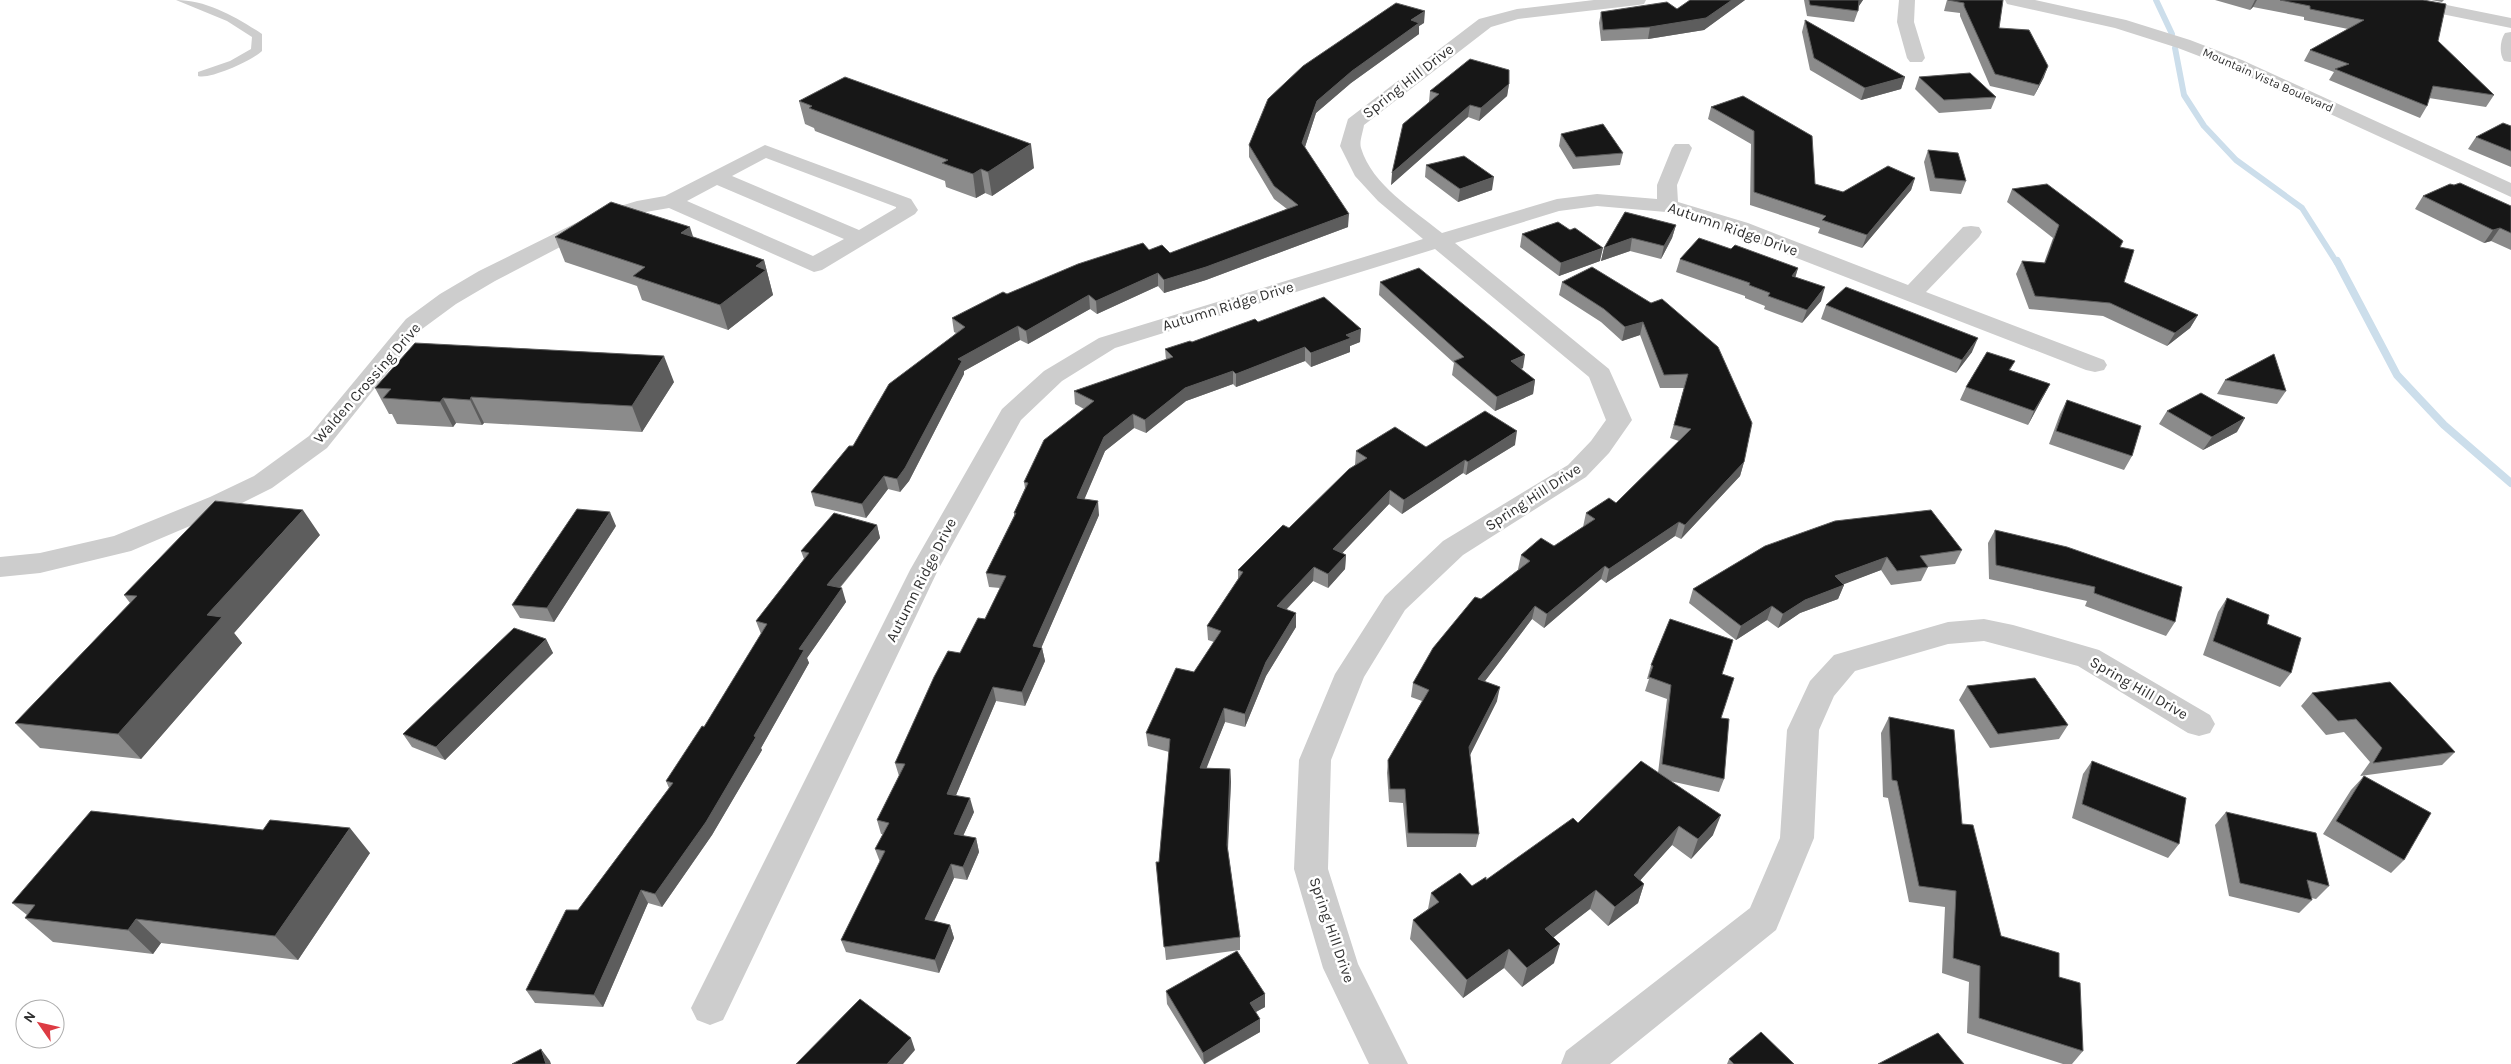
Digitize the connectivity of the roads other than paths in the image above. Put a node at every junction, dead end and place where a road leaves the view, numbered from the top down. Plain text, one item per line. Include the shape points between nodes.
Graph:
1 (181, 0) edge
2 (1638, 0) edge
3 (1907, 0) edge
4 (2013, 0) edge
5 (2397, 0) edge
6 (2511, 24) edge
7 (2511, 37) edge
8 (2510, 57) dead end
9 (1916, 58) dead end
10 (202, 74) dead end
11 (1682, 148) dead end
12 (716, 177) junction
13 (2511, 191) edge
14 (671, 201) junction
15 (1668, 206) junction
16 (1971, 232) dead end
17 (861, 238) junction
18 (1438, 240) junction
19 (1912, 294) junction
20 (2095, 365) dead end
21 (0, 567) edge
22 (2198, 724) dead end
23 (710, 1008) dead end
24 (1389, 1064) edge
25 (1580, 1064) edge

1 - 10 lane via 231,19 258,36 256,51
2 - 18 street, Spring Hill Drive via 1517,14 1485,23 1355,123 1350,146 1362,172 1385,196
3 - 9 street via 1904,10 1906,31
4 - 13 street, Mountain Vista Boulevard via 2120,24 2184,44 2236,64
5 - 6 street
7 - 8 street
11 - 15 street via 1667,185
12 - 14 street, Walden Crossing Drive
12 - 17 street
12 - 17 street, Walden Crossing Drive via 765,151 904,203 908,210
14 - 17 street via 814,265
14 - 21 street, Walden Crossing Drive via 601,218 448,299 414,324 318,442 263,482 121,544 40,564
15 - 18 street, Autumn Ridge Drive via 1597,200 1556,205
15 - 19 street, Autumn Ridge Drive via 1740,228
16 - 19 street
18 - 23 street, Autumn Ridge Drive via 1107,343 1053,376 1011,415 924,570
18 - 24 street, Spring Hill Drive via 1600,374 1619,420 1577,471 1453,548 1395,603 1350,674 1315,760 1311,869 1341,968
19 - 20 street, Autumn Ridge Drive
22 - 25 street, Spring Hill Drive via 2088,658 1984,630 1948,632 1845,663 1821,690 1803,730 1797,838 1763,919

